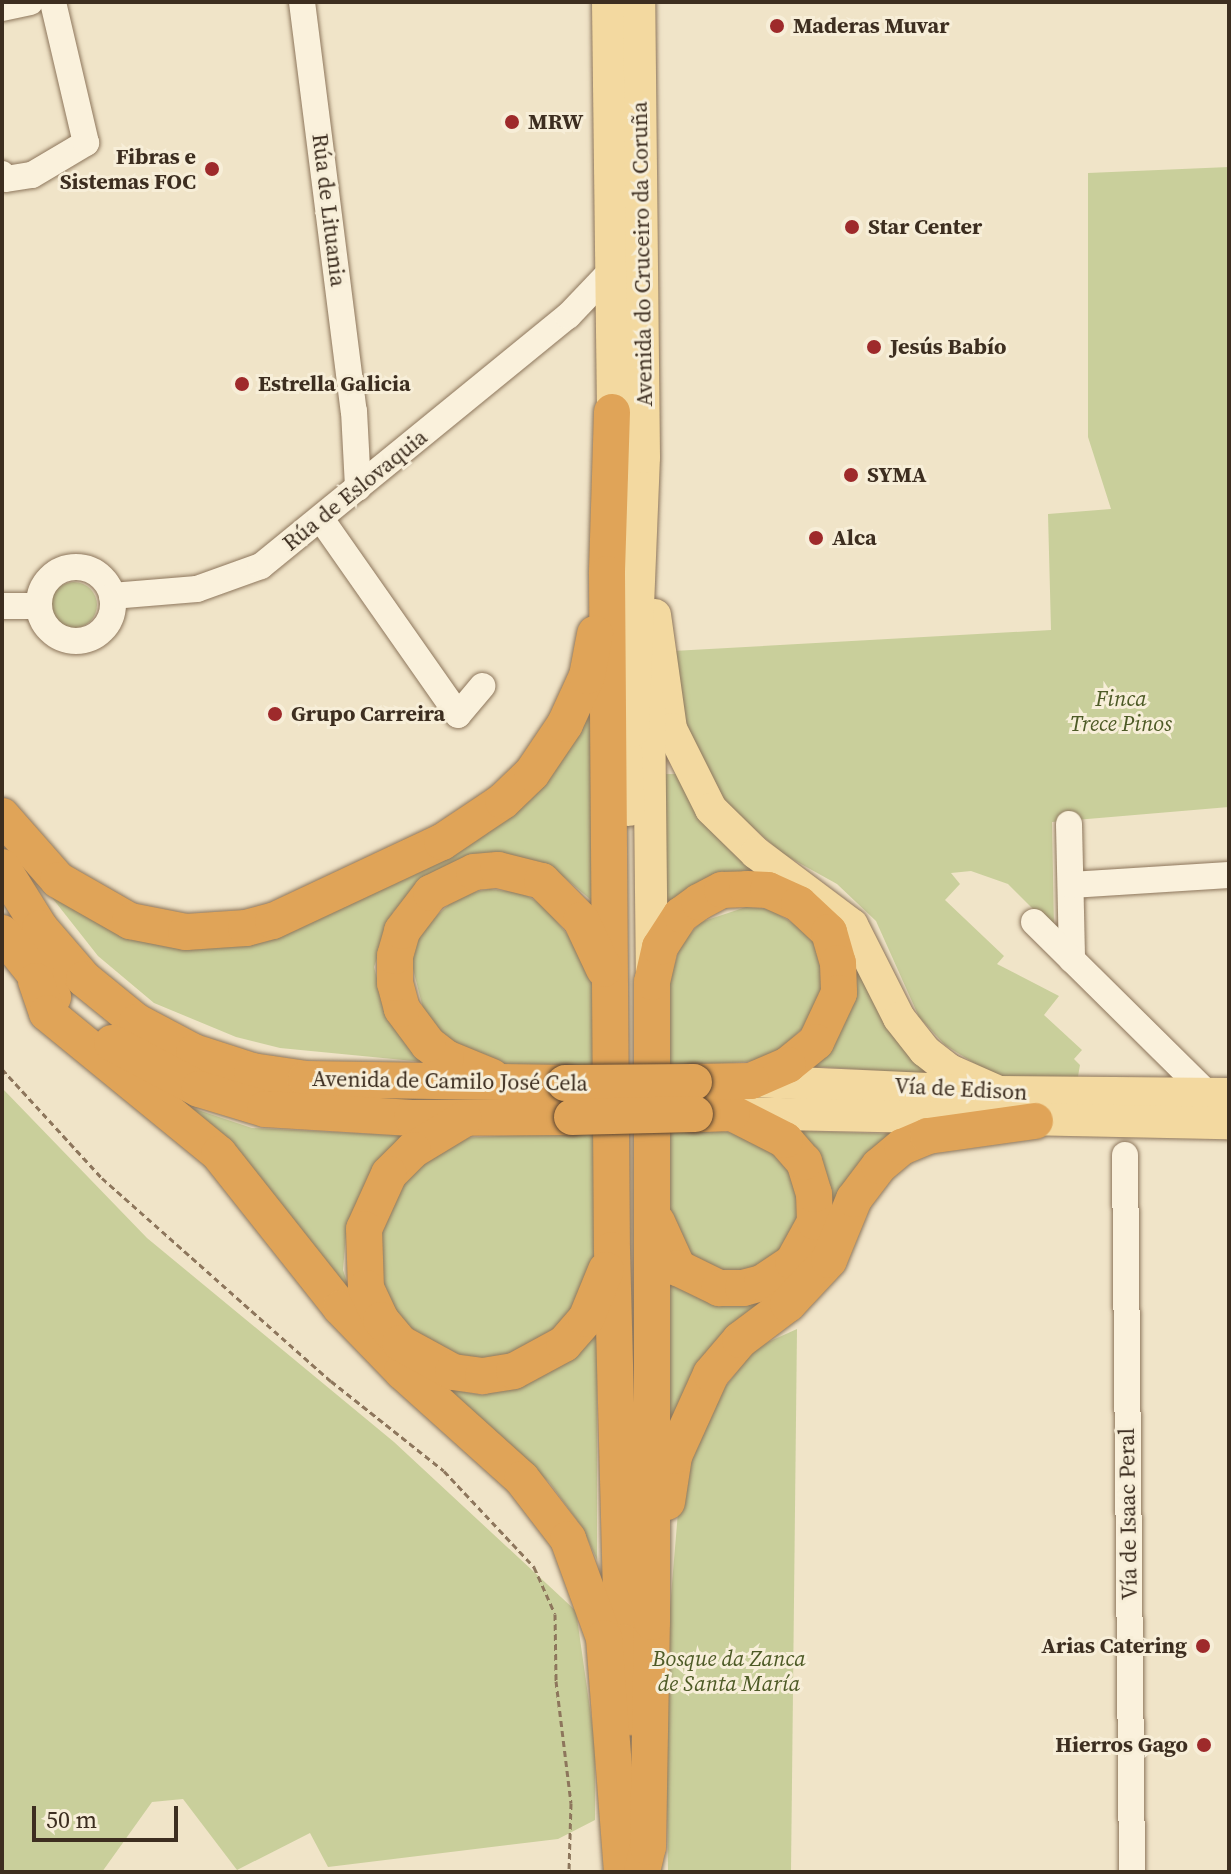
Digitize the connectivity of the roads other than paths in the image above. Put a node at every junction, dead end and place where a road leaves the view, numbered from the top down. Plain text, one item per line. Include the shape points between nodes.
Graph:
1 (30, 2) edge
2 (53, 2) edge
3 (302, 2) edge
4 (608, 2) edge
5 (639, 2) edge
6 (2, 8) edge
7 (2, 174) edge
8 (609, 273) junction
9 (568, 316) junction
10 (610, 323) junction
11 (612, 412) junction
12 (354, 428) junction
13 (402, 452) junction
14 (381, 469) junction
15 (358, 488) junction
16 (643, 506) junction
17 (321, 519) junction
18 (649, 561) junction
19 (607, 574) junction
20 (112, 596) junction
21 (22, 606) edge
22 (482, 686) dead end
23 (629, 810) junction
24 (2, 816) edge
25 (1069, 824) dead end
26 (2, 867) edge
27 (1229, 875) edge
28 (1071, 885) junction
29 (1034, 922) dead end
30 (2, 933) edge
31 (1072, 960) junction
32 (36, 981) junction
33 (609, 982) junction
34 (652, 982) junction
35 (751, 1081) junction
36 (514, 1083) junction
37 (999, 1092) junction
38 (1219, 1094) edge
39 (694, 1098) junction
40 (568, 1100) junction
41 (732, 1113) junction
42 (467, 1118) junction
43 (1081, 1120) junction
44 (1035, 1121) junction
45 (1165, 1123) junction
46 (1229, 1123) edge
47 (1125, 1155) junction
48 (653, 1209) junction
49 (612, 1250) junction
50 (652, 1622) junction
51 (636, 1741) junction
52 (622, 1872) edge
53 (642, 1872) edge
54 (1132, 1872) edge

1 - 6 street
2 - 7 street via 86,143 32,175 6,179
3 - 12 street, Rúa de Lituania
4 - 8 main road, Avenida do Cruceiro da Coruña
5 - 16 main road, Avenida do Cruceiro da Coruña
8 - 9 street, Rúa de Eslovaquia
8 - 10 main road, Avenida do Cruceiro da Coruña
9 - 10 street via 582,314
9 - 13 street, Rúa de Eslovaquia via 523,366
10 - 11 main road, Avenida do Cruceiro da Coruña
11 - 19 highway
11 - 23 main road, Avenida do Cruceiro da Coruña
12 - 13 street
12 - 14 street via 363,455
12 - 15 street, Rúa de Lituania
13 - 14 street, Rúa de Eslovaquia
14 - 15 street, Rúa de Eslovaquia
15 - 17 street, Rúa de Eslovaquia
16 - 18 main road
16 - 23 main road
17 - 20 street, Rúa de Eslovaquia via 261,566 229,580 197,589
17 - 22 street via 458,715
18 - 34 main road
18 - 37 main road via 671,729 696,787 756,853 852,925 899,1018 925,1051 949,1070
19 - 24 highway via 587,676 565,724 532,773 452,836 308,907 246,928 214,931 130,921 58,880
19 - 33 highway
20 - 21 street via 100,575 77,567 54,574
20 - 21 street via 102,630 80,640 48,628
23 - 51 highway
25 - 28 street
26 - 36 highway, Avenida de Camilo José Cela via 40,928 84,979 137,1022 194,1052 252,1071 306,1079
27 - 28 street
28 - 31 street
29 - 31 street
30 - 32 highway, Avenida de Camilo José Cela
31 - 38 street
32 - 42 highway, Avenida de Camilo José Cela via 84,1025 143,1064 199,1089 265,1109
32 - 52 highway via 47,1013 219,1154 341,1308 522,1479 568,1539 604,1638
33 - 36 highway via 581,920 542,881 498,870 474,872 451,881 414,910 395,956 402,1009 428,1044 446,1058
33 - 49 highway
34 - 35 highway via 660,947 681,915 722,890 768,890 816,918 835,949 839,993 833,1012 816,1042 788,1065
34 - 48 highway
35 - 37 main road, Vía de Edison
35 - 39 highway, Vía de Edison
36 - 40 highway, Avenida de Camilo José Cela
37 - 38 main road, Vía de Edison
39 - 40 highway, Avenida de Camilo José Cela, bridge
39 - 41 highway, Vía de Edison
40 - 42 highway, Avenida de Camilo José Cela
41 - 44 main road, Vía de Edison
41 - 48 highway via 785,1140 804,1162 814,1194 815,1222 793,1262 762,1283 743,1288 697,1280 678,1268 664,1246
42 - 49 highway via 431,1136 389,1174 364,1229 366,1288 381,1320 400,1343 453,1372 483,1376 541,1360 586,1319
43 - 44 main road, Vía de Edison
43 - 45 main road, Vía de Edison
43 - 47 street via 1109,1133
44 - 50 highway via 928,1136 902,1147 864,1181 829,1260 788,1304 740,1340 711,1374 674,1456
45 - 46 main road, Vía de Edison
45 - 47 street
47 - 54 street, Vía de Isaac Peral
48 - 50 highway
49 - 51 highway via 622,1642
50 - 53 highway via 648,1847
51 - 53 highway

